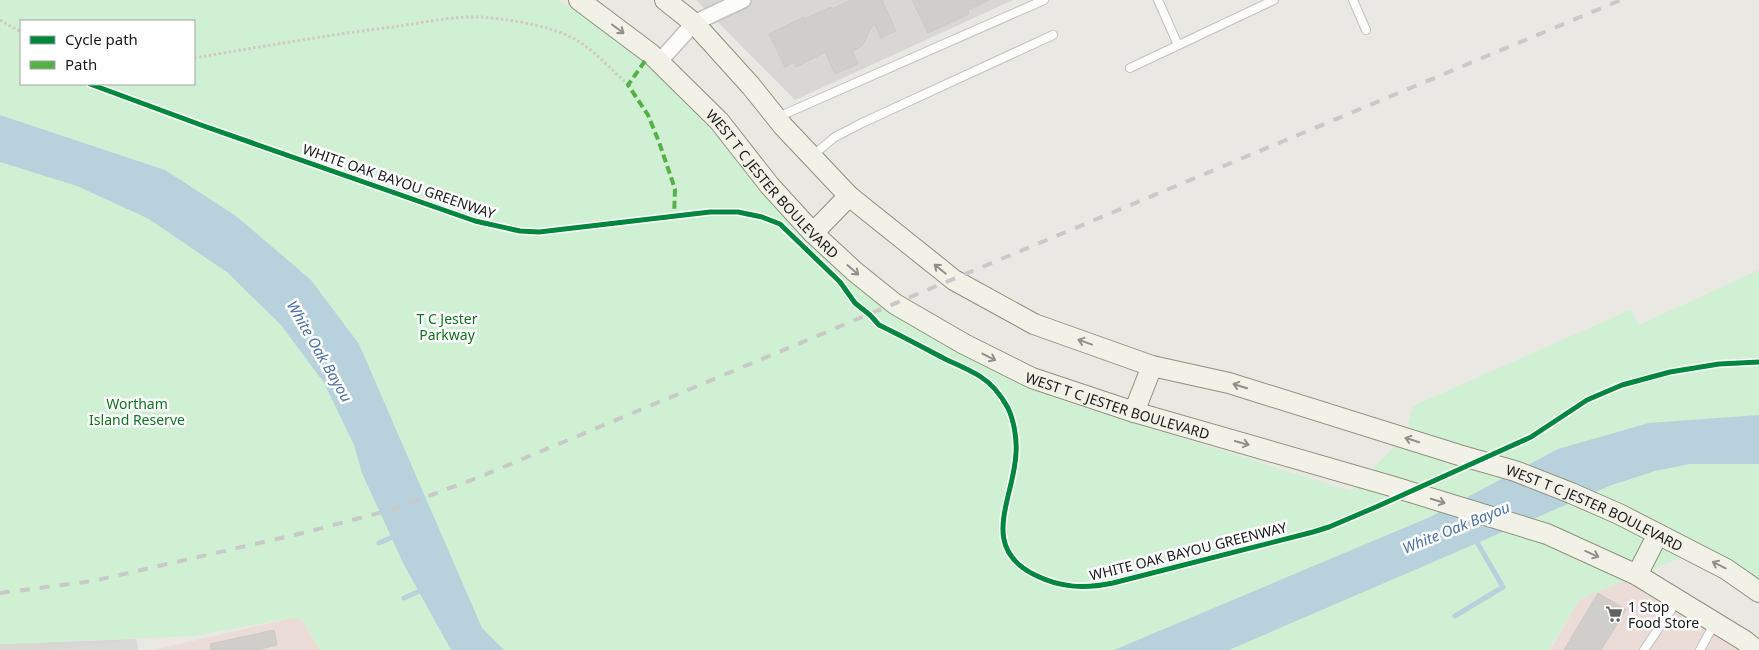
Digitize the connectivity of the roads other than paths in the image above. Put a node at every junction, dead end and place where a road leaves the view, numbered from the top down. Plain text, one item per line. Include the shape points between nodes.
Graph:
1 (579, 0) edge
2 (665, 0) edge
3 (743, 0) edge
4 (1044, 0) edge
5 (1158, 0) edge
6 (1274, 0) edge
7 (1353, 0) edge
8 (694, 23) junction
9 (1366, 30) dead end
10 (1053, 35) dead end
11 (1178, 45) junction
12 (659, 62) junction
13 (1130, 68) dead end
14 (776, 118) junction
15 (812, 156) junction
16 (849, 196) junction
17 (813, 233) junction
18 (1152, 366) junction
19 (1134, 412) junction
20 (1658, 534) junction
21 (1637, 575) junction
22 (1759, 592) edge
23 (1676, 598) junction
24 (1715, 622) junction
25 (1644, 650) edge
26 (1700, 650) edge
27 (1756, 650) edge

1 -> 12 main road, WEST T C JESTER BOULEVARD
2 - 8 main road, WEST T C JESTER BOULEVARD
3 - 8 street
4 - 14 lane
5 - 11 lane
6 - 11 lane
7 - 9 lane
8 - 12 street
8 - 14 main road, WEST T C JESTER BOULEVARD
10 - 15 lane via 862,123
11 - 13 lane
12 - 17 main road, WEST T C JESTER BOULEVARD via 719,121 770,186
14 - 15 main road, WEST T C JESTER BOULEVARD
15 - 16 main road, WEST T C JESTER BOULEVARD
16 - 17 main road
18 -> 16 main road, WEST T C JESTER BOULEVARD via 1034,324 954,280
17 -> 19 main road, WEST T C JESTER BOULEVARD via 896,304 964,344 1032,378
18 - 19 main road
20 -> 18 main road, WEST T C JESTER BOULEVARD via 1619,514 1514,471 1228,383
19 -> 21 main road, WEST T C JESTER BOULEVARD via 1547,534
20 - 21 main road
22 -> 20 main road, WEST T C JESTER BOULEVARD via 1726,569
21 - 23 main road, WEST T C JESTER BOULEVARD
23 - 24 main road, WEST T C JESTER BOULEVARD
23 - 25 lane
24 - 26 lane
24 - 27 main road, WEST T C JESTER BOULEVARD

